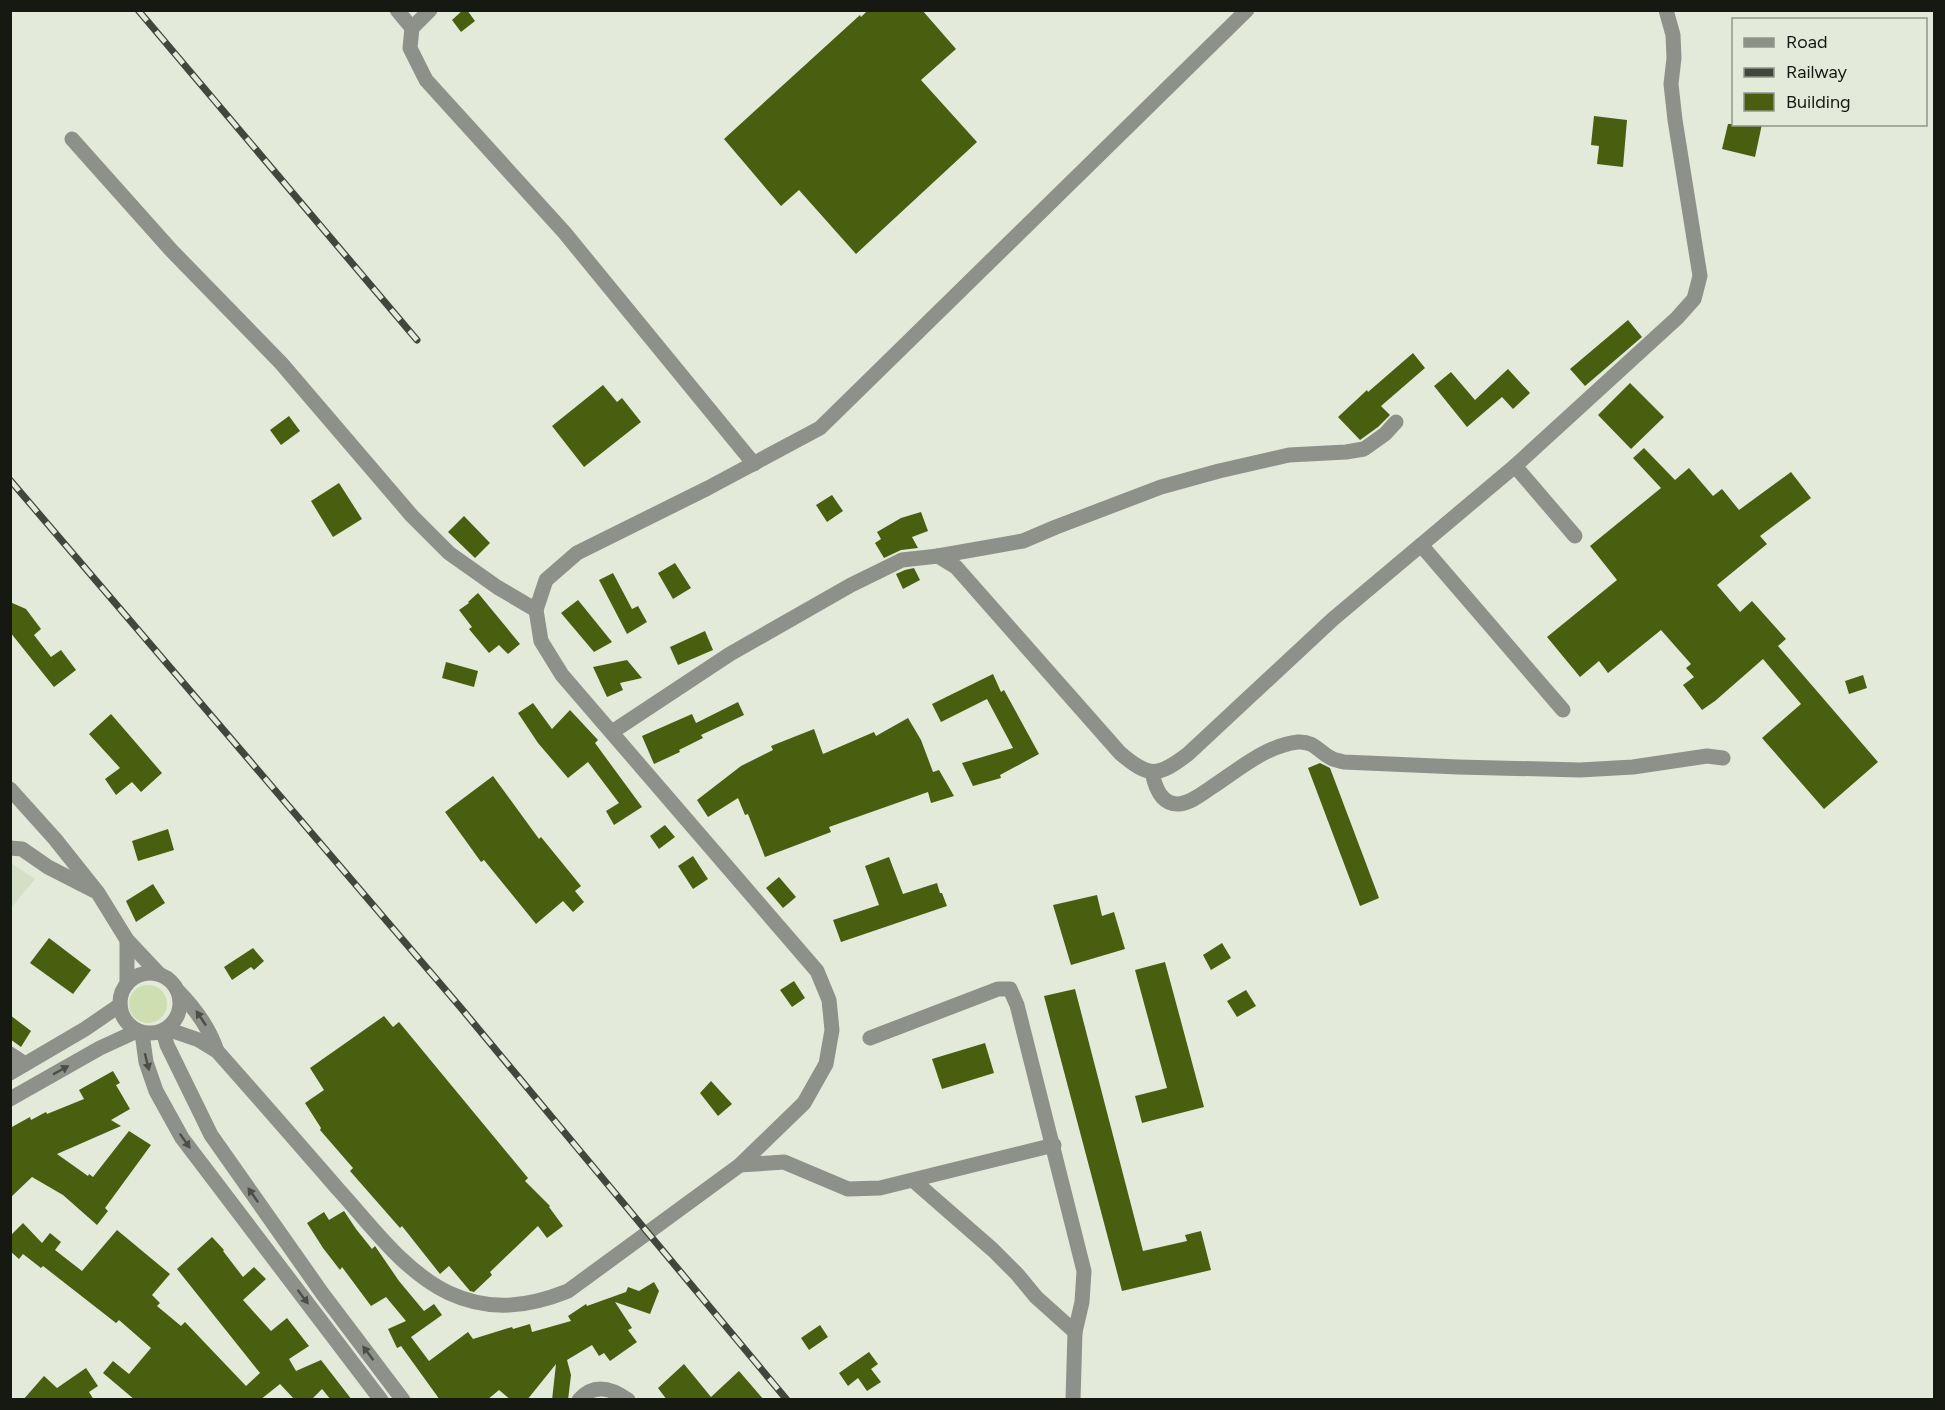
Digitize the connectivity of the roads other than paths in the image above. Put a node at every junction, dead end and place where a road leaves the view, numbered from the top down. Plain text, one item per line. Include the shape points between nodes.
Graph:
1 (397, 10) edge
2 (430, 10) edge
3 (1246, 10) edge
4 (1666, 10) edge
5 (412, 28) junction
6 (72, 139) dead end
7 (1396, 422) dead end
8 (754, 464) junction
9 (1515, 466) junction
10 (1575, 536) dead end
11 (1421, 544) junction
12 (938, 556) junction
13 (536, 610) junction
14 (1563, 710) dead end
15 (612, 732) junction
16 (1723, 758) dead end
17 (1152, 772) junction
18 (10, 789) edge
19 (10, 848) edge
20 (98, 893) junction
21 (127, 940) junction
22 (159, 974) junction
23 (127, 984) junction
24 (177, 990) junction
25 (120, 1005) junction
26 (165, 1030) junction
27 (140, 1032) junction
28 (870, 1038) dead end
29 (217, 1051) junction
30 (10, 1054) edge
31 (25, 1064) junction
32 (10, 1073) edge
33 (10, 1099) edge
34 (1054, 1145) junction
35 (740, 1165) junction
36 (914, 1181) junction
37 (1075, 1332) junction
38 (381, 1400) edge
39 (403, 1400) edge
40 (579, 1400) edge
41 (628, 1400) edge
42 (1073, 1400) edge

1 - 5 street
2 - 5 street
3 - 8 street via 820,428
4 - 9 street via 1673,35 1671,84 1675,120 1701,276 1694,299
5 - 8 street via 410,48 426,80 564,232
6 - 13 street via 171,250 281,363 420,524 449,553
7 - 12 street via 1364,448 1289,455 1219,471 1161,487 1023,541
8 - 13 street via 577,553 546,580
9 - 10 street
9 - 11 street
11 - 14 street
11 - 17 street via 1333,619 1188,754 1169,768
12 - 15 street via 902,560 851,585 730,654
12 - 17 street via 956,567 1120,753 1136,766
13 - 15 street via 541,641 562,675
15 - 35 street via 817,970 830,1000 832,1030 826,1064 804,1103
16 - 17 street via 1707,756 1580,770 1458,767 1344,762 1302,742 1266,753 1181,804 1169,803 1161,796 1154,786
18 - 20 street
19 - 20 street via 22,849
20 - 21 street
21 - 22 street
21 - 23 street
22 - 23 street via 141,974
22 - 24 street
23 - 25 street
24 - 26 street via 178,1016
29 -> 24 street via 212,1034
25 - 27 street via 125,1021
25 - 31 street
26 - 27 street
26 - 29 street via 198,1040
39 -> 26 street via 211,1135 167,1045
33 -> 27 street via 99,1048
27 -> 38 street via 156,1091 182,1138
28 - 34 street via 998,988 1010,989
29 - 35 street via 414,1271 450,1293 482,1303 516,1306 568,1291
30 - 31 street
31 - 32 street
34 - 36 street
34 - 37 street via 1084,1271
35 - 36 street via 784,1162 848,1189
36 - 37 street via 993,1250
37 - 42 street
40 - 41 street via 590,1390 602,1388 614,1390

